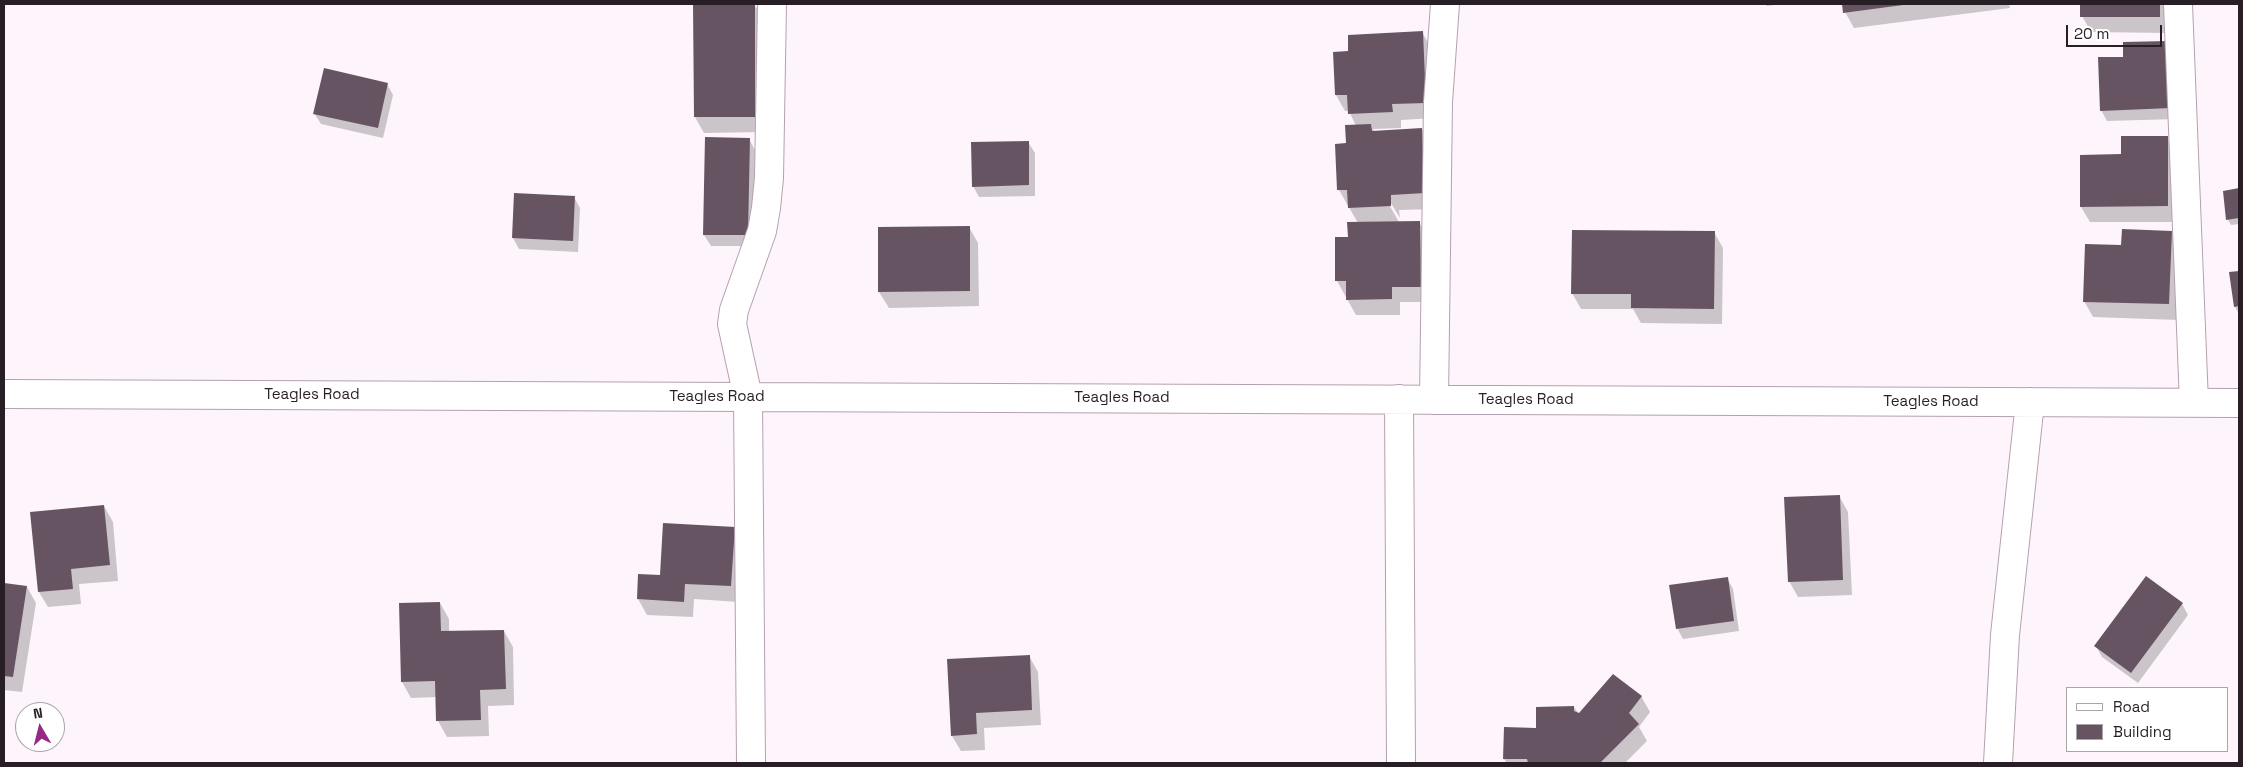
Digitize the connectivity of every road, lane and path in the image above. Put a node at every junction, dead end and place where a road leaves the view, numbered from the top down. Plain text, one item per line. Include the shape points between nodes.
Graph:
1 (772, 4) edge
2 (1445, 4) edge
3 (2178, 4) edge
4 (4, 394) edge
5 (748, 397) junction
6 (1399, 400) junction
7 (1434, 400) junction
8 (2030, 402) junction
9 (2194, 403) junction
10 (2239, 403) edge
11 (751, 763) edge
12 (1401, 763) edge
13 (1998, 763) edge

1 - 5 street via 766,208 762,231 732,324
2 - 7 street via 1438,102
3 - 9 street
4 - 5 street, Teagles Road
5 - 6 street, Teagles Road
5 - 11 street
6 - 7 street, Teagles Road
6 - 12 street
7 - 8 street, Teagles Road
8 - 9 street, Teagles Road
8 - 13 street via 2005,635
9 - 10 street, Teagles Road

